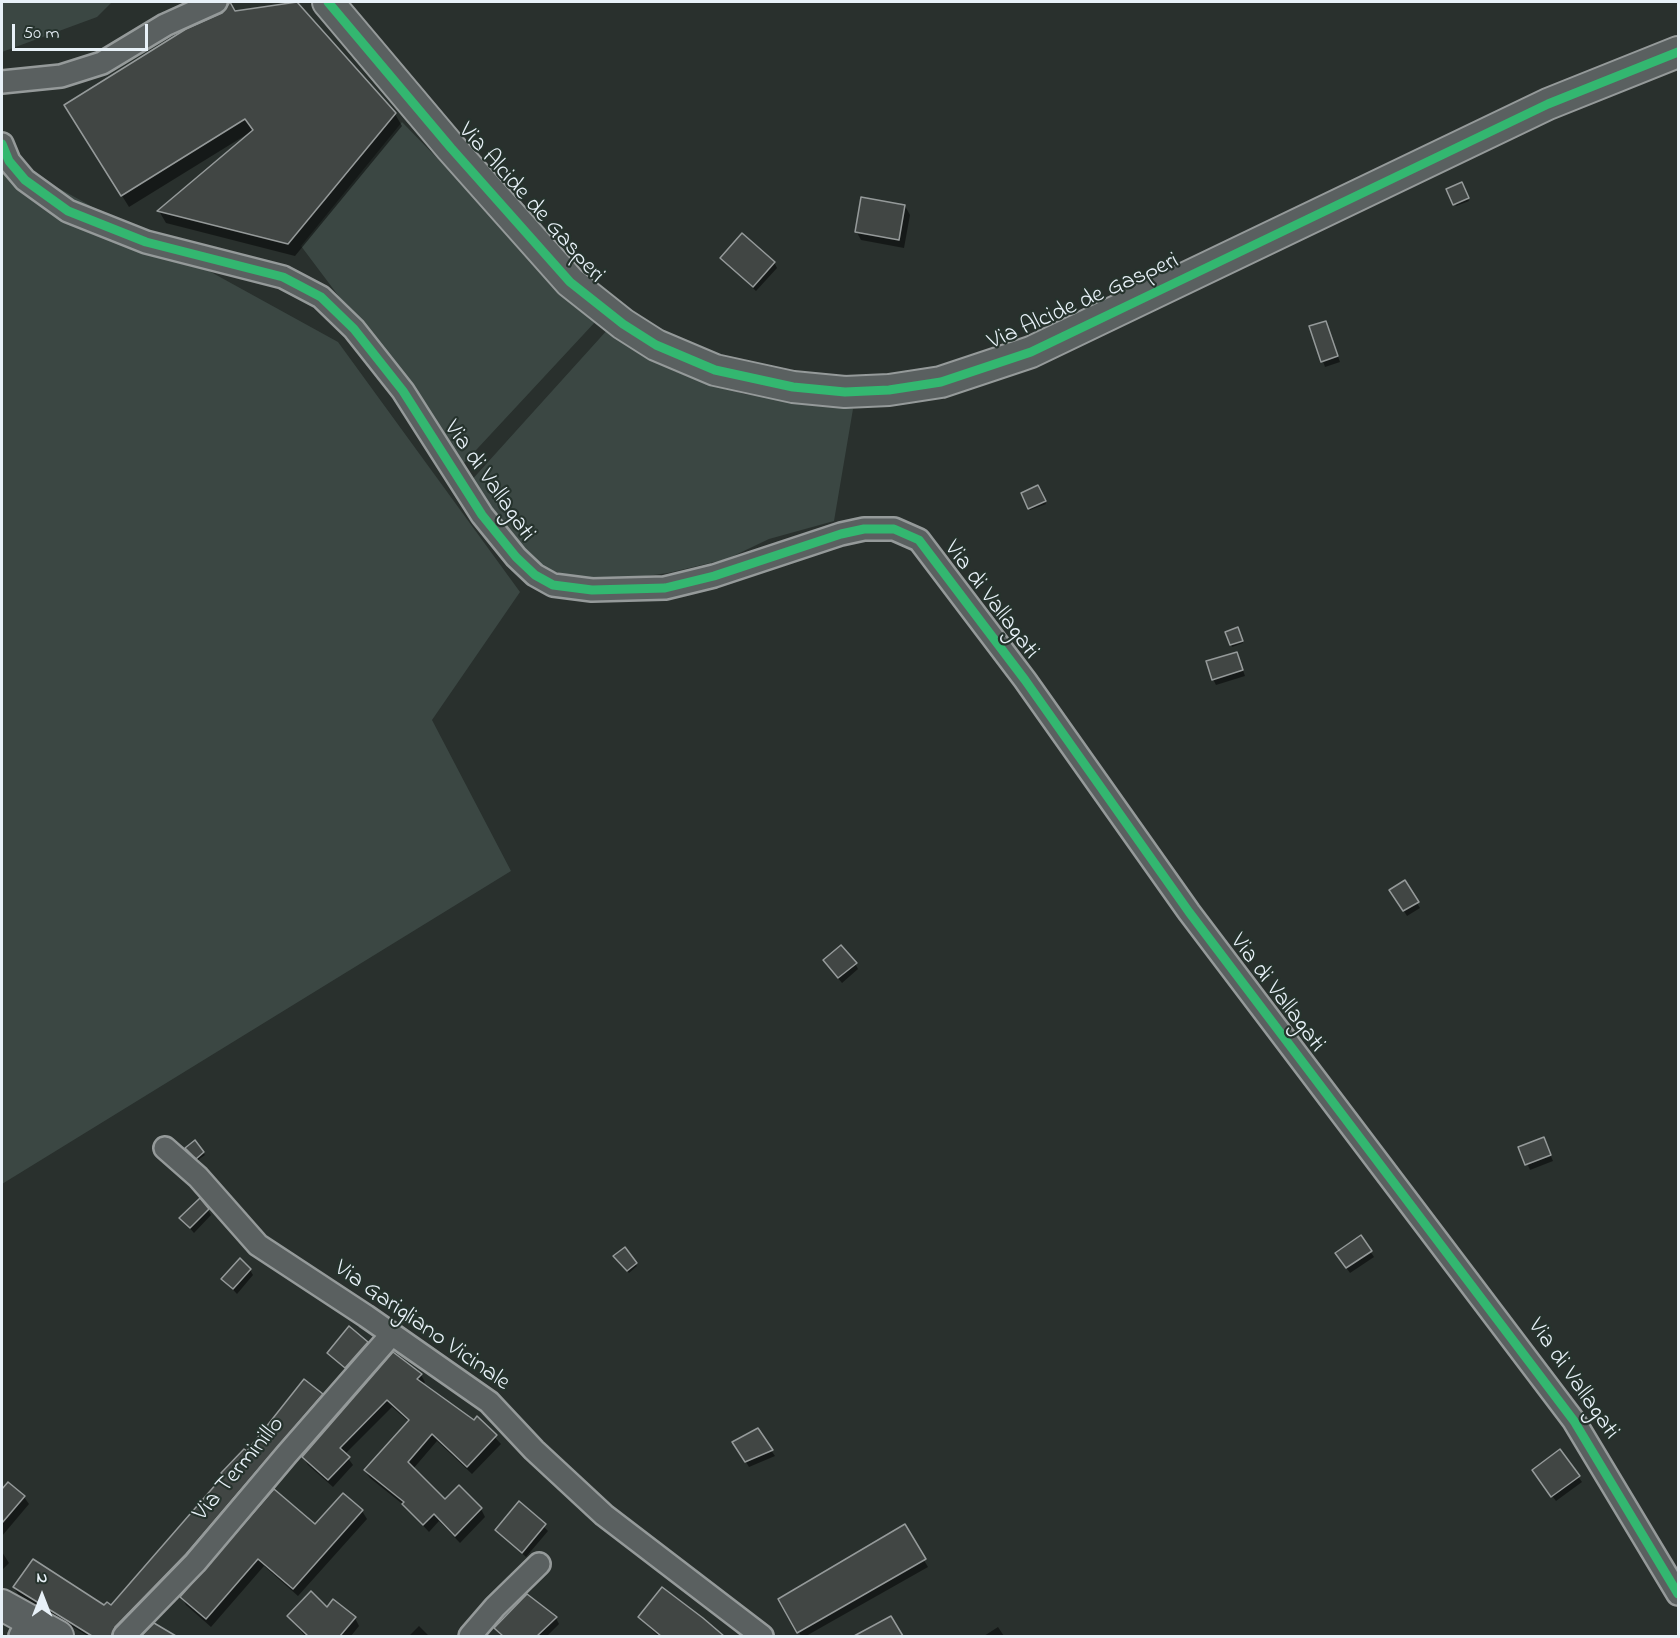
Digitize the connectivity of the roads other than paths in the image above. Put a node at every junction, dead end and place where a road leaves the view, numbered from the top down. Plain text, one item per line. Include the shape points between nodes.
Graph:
1 (187, 2) edge
2 (216, 2) edge
3 (328, 2) edge
4 (165, 25) junction
5 (1678, 52) edge
6 (2, 82) edge
7 (2, 144) edge
8 (165, 1148) dead end
9 (392, 1334) junction
10 (539, 1564) dead end
11 (1678, 1593) edge
12 (2, 1605) edge
13 (24, 1628) edge
14 (58, 1636) edge
15 (124, 1636) edge
16 (470, 1636) edge
17 (762, 1636) edge

1 - 4 street
2 - 4 street
3 - 5 street, Via Alcide de Gasperi via 570,282 615,319 656,345 715,370 793,387 845,392 941,382 1031,352 1548,104
4 - 6 street via 119,55 88,68 46,78
7 - 11 street, Via di Vallagati via 25,180 68,211 146,242 283,277 321,297 354,329 403,391 482,515 516,557 553,585 592,590 665,588 864,529 894,529 919,540 1025,680 1189,912 1574,1421
8 - 9 street, Via Garigliano Vicinale via 198,1177 258,1245
9 - 15 street, Via Terminillo via 195,1563
9 - 17 street, Via Garigliano Vicinale via 489,1402 603,1515
10 - 16 street
12 - 13 street
13 - 14 street

